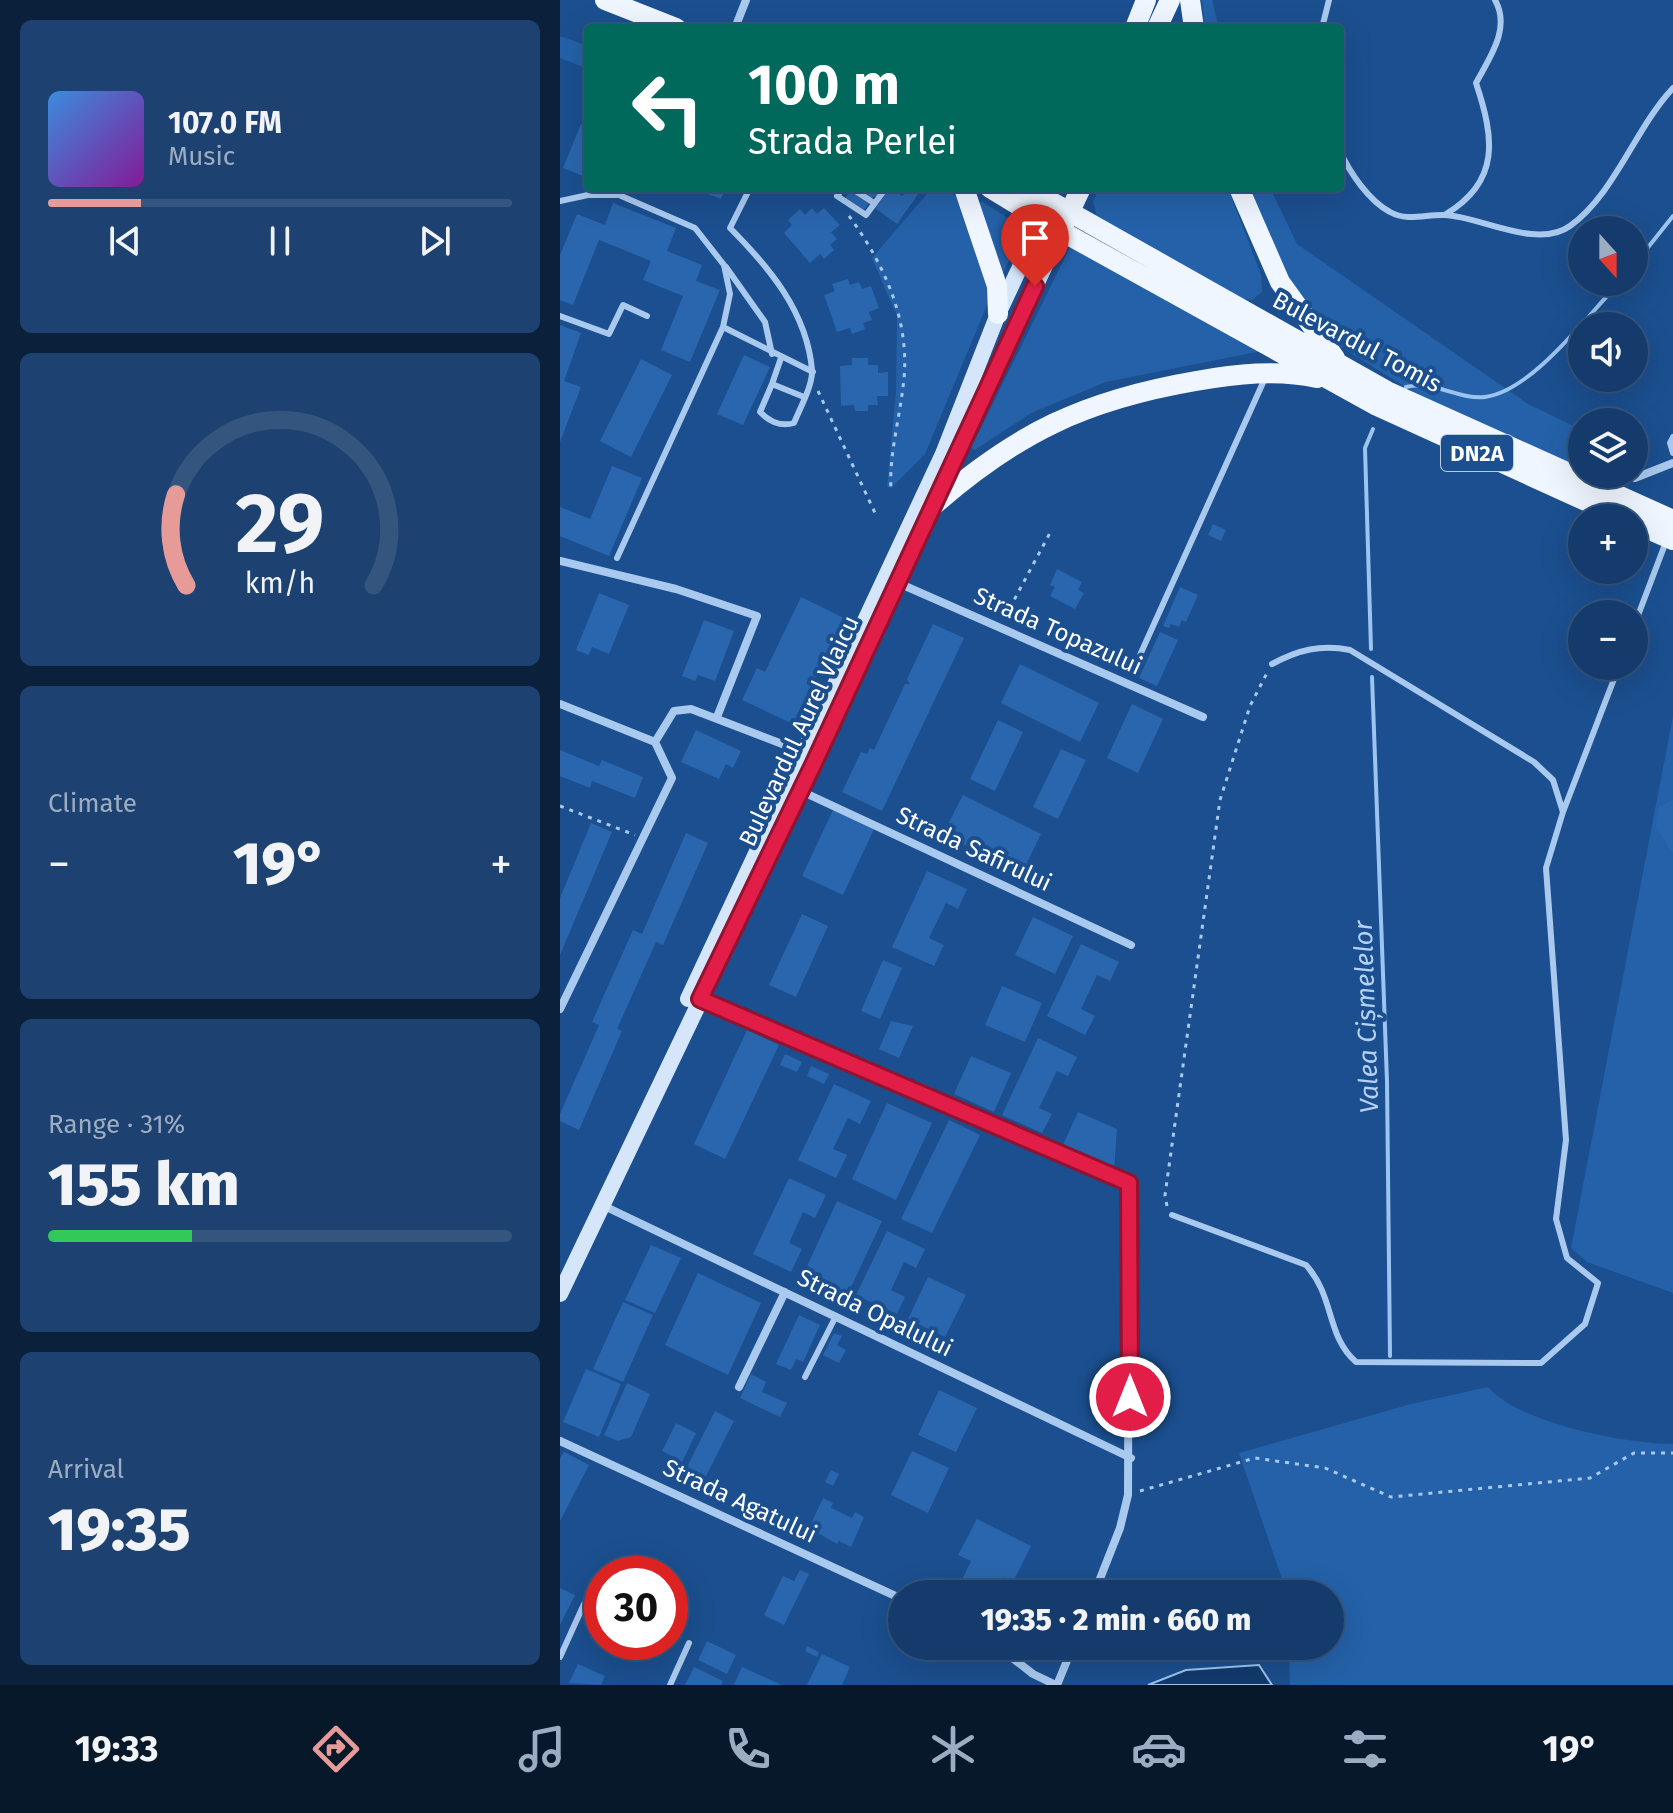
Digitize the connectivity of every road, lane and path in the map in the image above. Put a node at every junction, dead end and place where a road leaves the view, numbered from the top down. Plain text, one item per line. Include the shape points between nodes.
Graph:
1 (605, 0) edge
2 (746, 0) edge
3 (1146, 0) edge
4 (1170, 0) edge
5 (1190, 0) edge
6 (1329, 0) edge
7 (1495, 0) edge
8 (666, 24) edge
9 (737, 24) edge
10 (1137, 24) edge
11 (1159, 24) edge
12 (1193, 24) edge
13 (1323, 24) edge
14 (1673, 88) edge
15 (1344, 158) edge
16 (748, 192) edge
17 (840, 192) edge
18 (857, 192) edge
19 (881, 192) edge
20 (965, 192) edge
21 (1001, 192) edge
22 (1032, 192) edge
23 (1077, 192) edge
24 (1244, 192) edge
25 (560, 201) edge
26 (874, 203) junction
27 (1056, 211) edge
28 (848, 214) dead end
29 (1446, 214) junction
30 (724, 265) junction
31 (998, 314) junction
32 (560, 316) edge
33 (647, 316) dead end
34 (723, 327) junction
35 (772, 354) junction
36 (781, 358) junction
37 (1267, 373) junction
38 (812, 374) junction
39 (1339, 375) junction
40 (772, 384) junction
41 (804, 397) junction
42 (1673, 437) edge
43 (1673, 453) edge
44 (1673, 463) edge
45 (1564, 471) junction
46 (891, 490) dead end
47 (1592, 504) edge
48 (932, 507) junction
49 (876, 515) dead end
50 (1648, 527) edge
51 (1051, 531) dead end
52 (1671, 533) edge
53 (617, 558) dead end
54 (560, 561) edge
55 (896, 582) junction
56 (1644, 600) edge
57 (999, 627) junction
58 (1140, 655) dead end
59 (1272, 664) joint
60 (1614, 680) edge
61 (560, 704) edge
62 (717, 717) junction
63 (1203, 717) dead end
64 (655, 742) junction
65 (804, 753) junction
66 (801, 791) junction
67 (560, 806) edge
68 (1563, 812) junction
69 (643, 839) junction
70 (1131, 945) dead end
71 (700, 999) junction
72 (560, 1009) edge
73 (602, 1205) junction
74 (1172, 1215) joint
75 (560, 1276) edge
76 (785, 1292) junction
77 (560, 1294) edge
78 (836, 1316) junction
79 (805, 1377) dead end
80 (739, 1387) dead end
81 (560, 1441) edge
82 (1673, 1453) edge
83 (1131, 1458) junction
84 (1128, 1495) junction
85 (1100, 1580) edge
86 (888, 1593) edge
87 (584, 1604) dead end
88 (689, 1643) dead end
89 (560, 1657) edge
90 (1015, 1660) edge
91 (1067, 1660) edge
92 (670, 1685) edge
93 (1057, 1685) edge

1 - 8 main road
2 - 9 street
3 - 10 main road
4 - 11 main road
5 - 12 main road
6 - 13 lane
7 - 29 lane via 1502,13 1498,43 1476,83 1489,138 1487,172 1469,201
14 - 29 lane via 1589,208 1569,228 1549,233 1491,228
15 - 29 lane via 1370,196 1391,213 1413,218
16 - 38 lane via 730,228 771,269 796,313
17 - 26 lane via 837,196 866,215
18 - 26 lane
19 - 26 lane
20 - 31 main road via 997,286
21 - 27 main road, Bulevardul Tomis / DN2A
22 - 27 main road, Bulevardul Tomis / DN2A
23 - 27 main road, Bulevardul Aurel Vlaicu
24 - 39 main road via 1280,282
25 - 30 lane via 619,195 695,228
27 - 31 main road, Bulevardul Aurel Vlaicu
27 - 39 main road, Bulevardul Tomis / DN2A
27 - 48 main road, Bulevardul Aurel Vlaicu
28 - 46 path via 886,274 900,325 904,382
30 - 34 lane via 730,294
30 - 35 lane via 765,322
31 - 65 main road, Bulevardul Aurel Vlaicu via 943,454
32 - 33 lane via 609,334 623,305
34 - 35 lane
34 - 53 lane
35 - 36 lane
36 - 38 lane
36 - 40 lane
37 - 39 main road
37 - 48 main road via 1157,387 1055,420 1007,447
37 - 58 lane
38 - 41 lane
38 - 49 path
39 - 45 main road, Bulevardul Tomis / DN2A
39 - 47 main road, Bulevardul Tomis / DN2A via 1462,446
40 - 41 lane
40 - 41 lane via 760,412 767,419 794,423
42 - 43 lane
44 - 45 street via 1622,480
45 - 52 main road, Bulevardul Tomis / DN2A
48 - 55 main road, Bulevardul Aurel Vlaicu
50 - 52 main road
51 - 57 path
52 - 56 lane
54 - 62 street via 676,589 757,616
55 - 57 street, Strada Topazului
55 - 66 main road, Bulevardul Aurel Vlaicu
57 - 63 street, Strada Topazului
59 - 68 lane via 1327,645 1350,650 1534,762 1553,780
59 - 74 path via 1250,706 1220,800 1165,1195
60 - 68 lane
61 - 64 street
62 - 64 street via 691,709 674,711
62 - 65 street
64 - 69 street via 672,778
65 - 75 main road, Bulevardul Aurel Vlaicu
66 - 70 street, Strada Safirului
66 - 71 main road, Bulevardul Aurel Vlaicu
67 - 69 path
68 - 74 lane via 1546,868 1566,1140 1556,1219 1567,1258 1598,1283 1585,1324 1541,1363 1356,1362 1342,1350 1330,1304 1306,1265
69 - 72 street
71 - 73 main road, Bulevardul Aurel Vlaicu
71 - 83 street via 1129,1183
73 - 76 street, Strada Opalului
73 - 77 main road, Bulevardul Aurel Vlaicu
76 - 78 street, Strada Opalului
76 - 80 street
78 - 79 lane
78 - 83 street, Strada Opalului
81 - 86 street, Strada Agatului
82 - 84 path via 1634,1453 1590,1478 1391,1497 1325,1468 1255,1458
83 - 84 street
84 - 85 street
87 - 89 lane
88 - 92 lane
90 - 93 street
91 - 93 street

